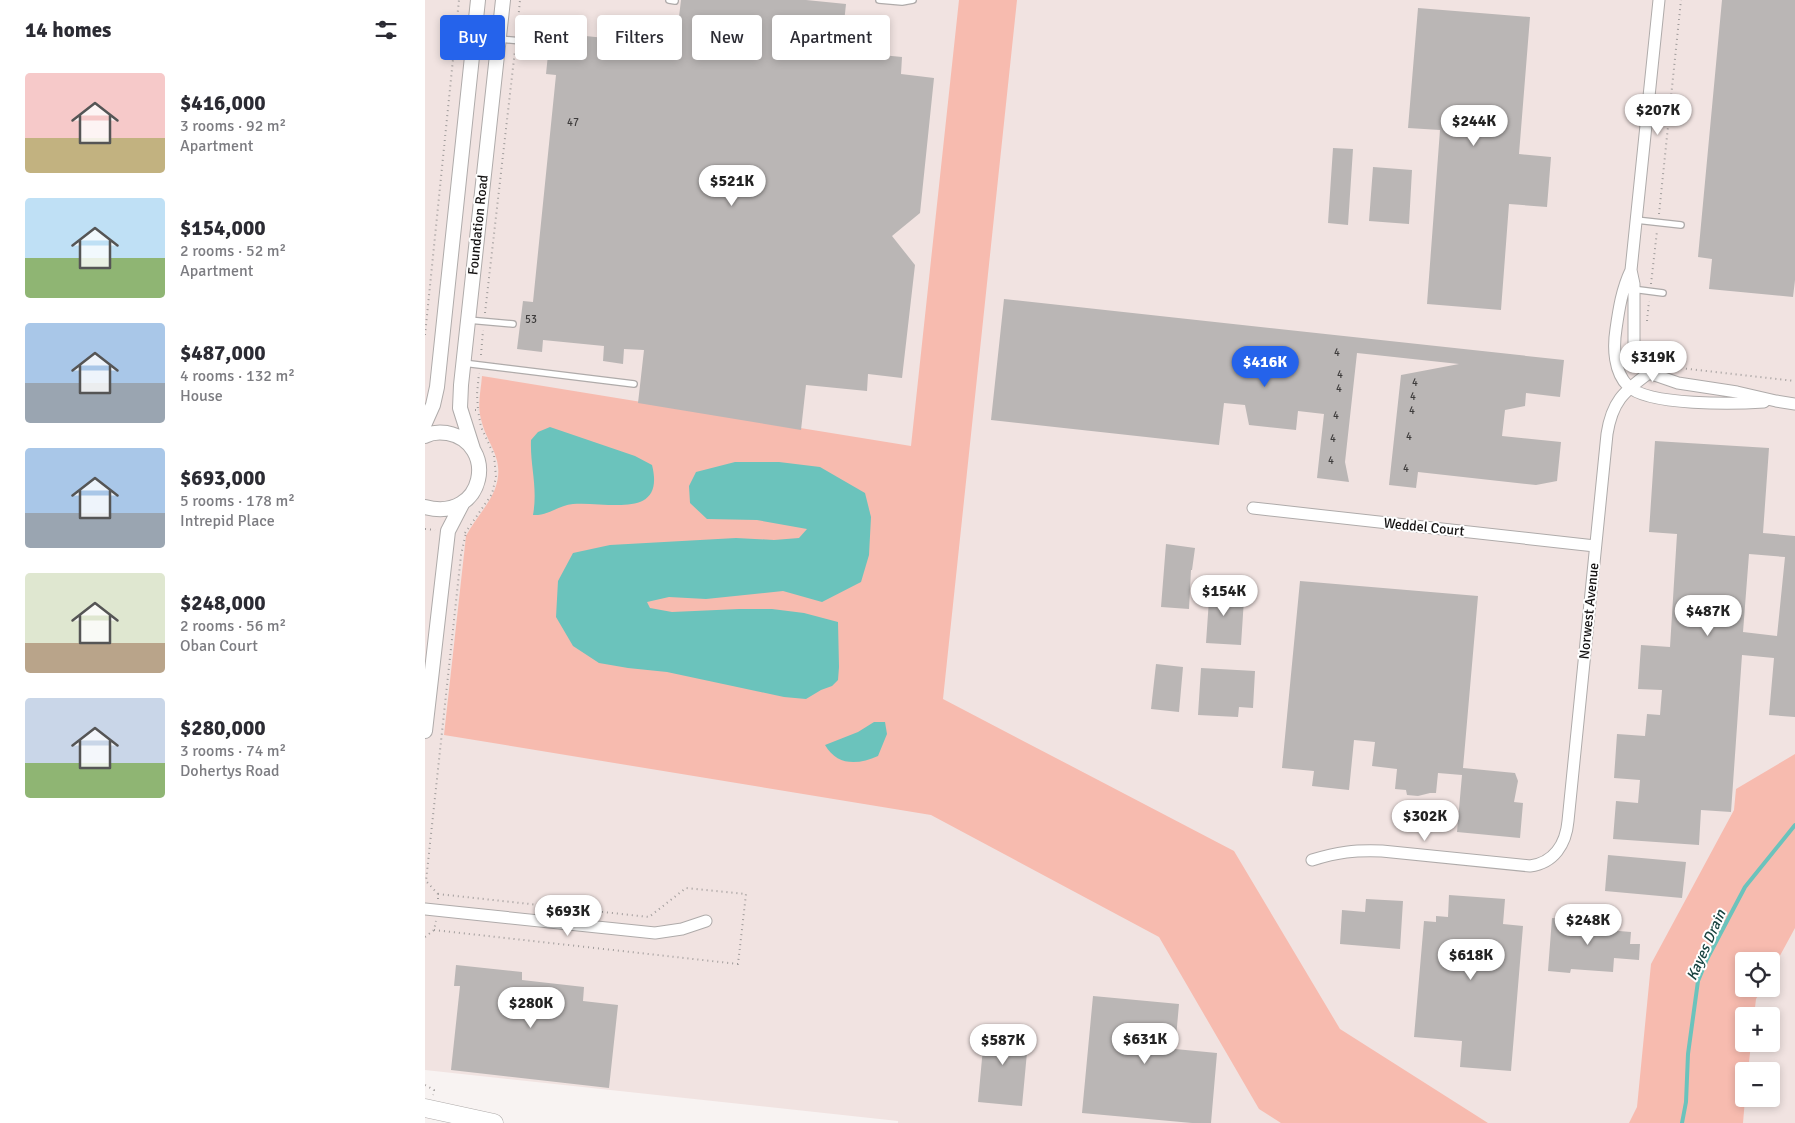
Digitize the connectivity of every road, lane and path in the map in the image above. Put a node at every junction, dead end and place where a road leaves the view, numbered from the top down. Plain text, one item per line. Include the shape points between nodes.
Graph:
1 (459, 0) edge
2 (478, 0) edge
3 (503, 0) edge
4 (879, 0) edge
5 (913, 0) edge
6 (1659, 0) edge
7 (1681, 0) edge
8 (501, 15) edge
9 (497, 60) edge
10 (1636, 220) junction
11 (1658, 222) junction
12 (1681, 225) dead end
13 (1628, 289) junction
14 (1650, 292) junction
15 (1663, 294) dead end
16 (468, 320) junction
17 (513, 324) dead end
18 (1646, 328) dead end
19 (425, 335) edge
20 (1644, 346) dead end
21 (463, 363) junction
22 (1660, 366) dead end
23 (1669, 367) dead end
24 (1649, 373) junction
25 (1795, 380) edge
26 (633, 384) dead end
27 (1629, 387) junction
28 (1776, 401) junction
29 (1795, 404) edge
30 (425, 423) edge
31 (425, 436) edge
32 (473, 449) junction
33 (462, 504) junction
34 (425, 508) edge
35 (1253, 508) dead end
36 (466, 533) dead end
37 (1595, 546) junction
38 (429, 663) edge
39 (425, 731) edge
40 (1312, 860) dead end
41 (425, 909) edge
42 (437, 910) junction
43 (706, 921) dead end
44 (425, 937) edge
45 (425, 1108) edge
46 (493, 1123) edge

1 - 19 path
2 - 30 street, Foundation Road via 437,387
3 - 8 street, Foundation Road
4 - 5 lane
6 - 10 street
7 - 11 path
9 - 16 street, Foundation Road
10 - 11 lane
10 - 13 street
11 - 12 lane
11 - 14 path
13 - 14 lane
13 - 24 street via 1634,351 1640,366
13 - 27 street via 1614,349 1621,375
14 - 15 lane
14 - 18 path
16 - 17 lane
16 - 21 street, Foundation Road
20 - 22 path
21 - 26 lane
21 - 32 street, Foundation Road via 460,408
23 - 25 path
24 - 27 street, Norwest Avenue
24 - 28 street via 1678,383
27 - 28 street via 1644,394 1678,400 1733,404
27 - 37 street, Norwest Avenue via 1610,416
28 - 29 street
31 - 32 street via 441,432 453,434
32 - 33 street, Foundation Road via 478,460 477,485
33 - 34 street via 450,509
33 - 38 street via 448,531
35 - 37 street, Weddel Court
36 - 42 path via 426,881 438,894
37 - 40 street, Norwest Avenue via 1567,831 1561,847 1543,864 1530,866 1357,850
38 - 39 street
41 - 42 street
42 - 43 street via 655,933 682,930
42 - 44 path via 434,930
45 - 46 main road

